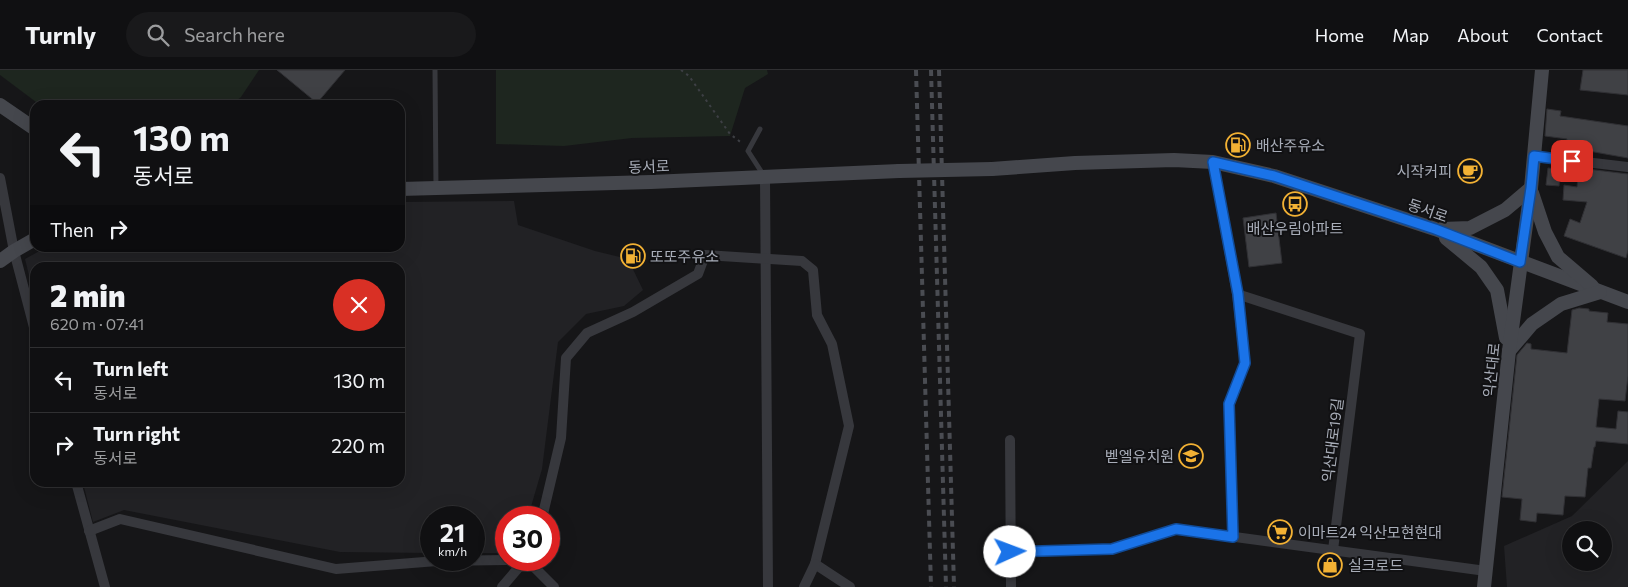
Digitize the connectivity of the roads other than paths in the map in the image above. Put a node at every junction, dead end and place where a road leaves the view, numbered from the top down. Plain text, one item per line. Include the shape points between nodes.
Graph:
1 (435, 70) edge
2 (1542, 70) edge
3 (0, 106) edge
4 (30, 126) edge
5 (760, 130) dead end
6 (1534, 156) junction
7 (1213, 162) junction
8 (1628, 167) edge
9 (0, 178) edge
10 (765, 178) junction
11 (436, 188) junction
12 (1531, 188) junction
13 (405, 189) edge
14 (1435, 229) junction
15 (30, 242) edge
16 (14, 251) junction
17 (765, 258) junction
18 (0, 261) edge
19 (1520, 262) junction
20 (1600, 292) junction
21 (1238, 294) junction
22 (1628, 302) edge
23 (30, 312) edge
24 (1509, 351) junction
25 (1010, 440) dead end
26 (77, 487) edge
27 (545, 506) edge
28 (89, 531) junction
29 (1233, 537) junction
30 (1333, 550) junction
31 (1010, 552) junction
32 (495, 560) edge
33 (815, 564) junction
34 (516, 571) edge
35 (537, 571) edge
36 (1486, 571) junction
37 (105, 587) edge
38 (502, 587) edge
39 (554, 587) edge
40 (768, 587) edge
41 (804, 587) edge
42 (850, 587) edge
43 (1011, 587) edge
44 (1484, 587) edge

1 - 11 lane
2 - 6 street, 익산대로
3 - 4 street
5 - 10 lane via 748,150
6 - 8 street
6 - 12 street, 익산대로
7 - 10 street, 동서로, bridge via 1075,163
7 - 14 street, 동서로 via 1274,176
7 - 21 street
9 - 16 street
10 - 11 street, 동서로
10 - 17 street
11 - 13 street, 동서로
12 - 14 street via 1505,210 1470,228
12 - 19 street, 익산대로
12 - 20 street via 1545,232 1558,257
14 - 19 street, 동서로
14 - 24 street via 1481,267 1497,290
15 - 16 street
16 - 18 street
16 - 23 street
17 - 27 street via 705,255 698,274 633,312 588,333 566,358 561,438
17 - 33 street via 802,261 813,270 817,315 832,344 849,426
17 - 40 street
19 - 20 street, 동서로
19 - 24 street, 익산대로
20 - 22 street, 동서로
20 - 24 street via 1561,304 1532,324
21 - 29 street via 1245,363 1229,404
21 - 30 street, 익산대로19길 via 1360,334
24 - 36 street, 익산대로
25 - 31 street
26 - 28 street
28 - 32 street via 120,519 336,569
28 - 37 street
29 - 30 street
29 - 31 street via 1176,529 1112,549
30 - 36 street
31 - 43 street
33 - 41 street
33 - 42 street
34 - 38 street
35 - 39 street
36 - 44 street, 익산대로

